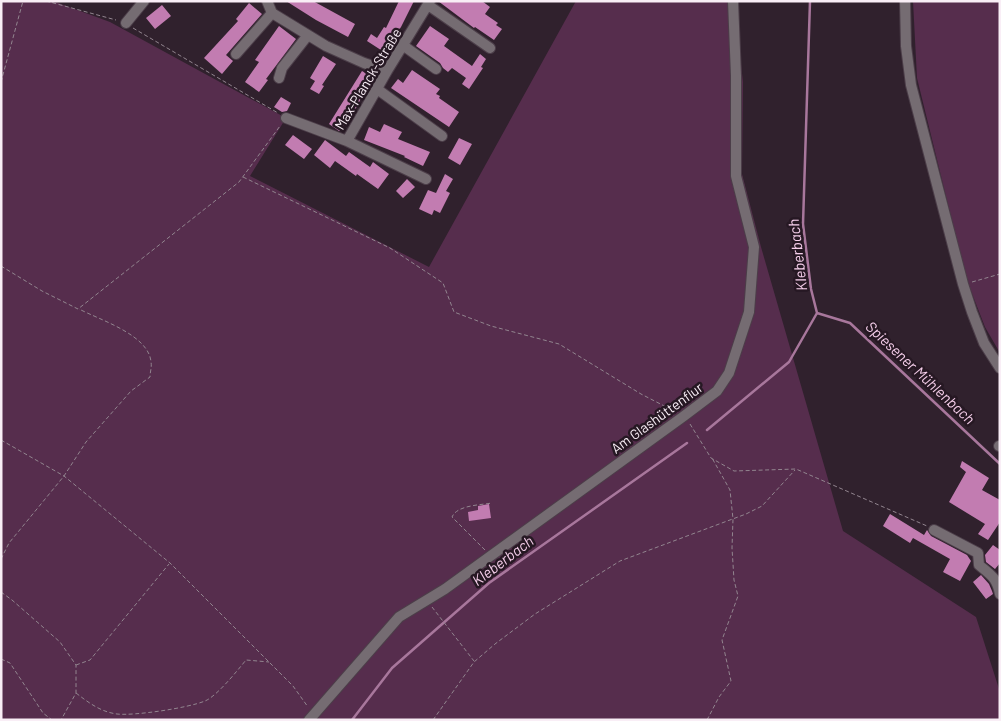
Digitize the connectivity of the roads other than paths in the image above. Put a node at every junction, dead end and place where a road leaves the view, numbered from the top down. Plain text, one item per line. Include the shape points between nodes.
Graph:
1 (144, 1) edge
2 (267, 1) edge
3 (733, 1) edge
4 (905, 1) edge
5 (429, 3) edge
6 (272, 13) junction
7 (126, 23) road end
8 (308, 35) junction
9 (404, 46) junction
10 (490, 48) dead end
11 (236, 54) dead end
12 (436, 69) dead end
13 (387, 71) junction
14 (280, 78) dead end
15 (377, 88) junction
16 (286, 118) road end
17 (442, 136) dead end
18 (347, 141) junction
19 (426, 179) dead end
20 (1000, 368) edge
21 (934, 530) road end
22 (998, 576) edge
23 (1000, 594) edge
24 (312, 718) edge

1 - 7 street
2 - 6 street
3 - 24 street, Am Glashüttenflur via 736,176 754,247 749,312 729,373 717,391 684,416 445,589 399,617
4 - 20 street via 911,85 963,284 977,328
5 - 9 street, Max-Planck-Straße
5 - 10 street
6 - 8 street
6 - 11 street
8 - 13 street via 326,46
8 - 14 street via 282,68
9 - 12 street
9 - 13 street, Max-Planck-Straße
13 - 15 street, Max-Planck-Straße
15 - 17 street
15 - 18 street, Max-Planck-Straße
16 - 18 street, Max-Planck-Straße
18 - 19 street
21 - 22 street via 978,553 978,565
22 - 23 street

